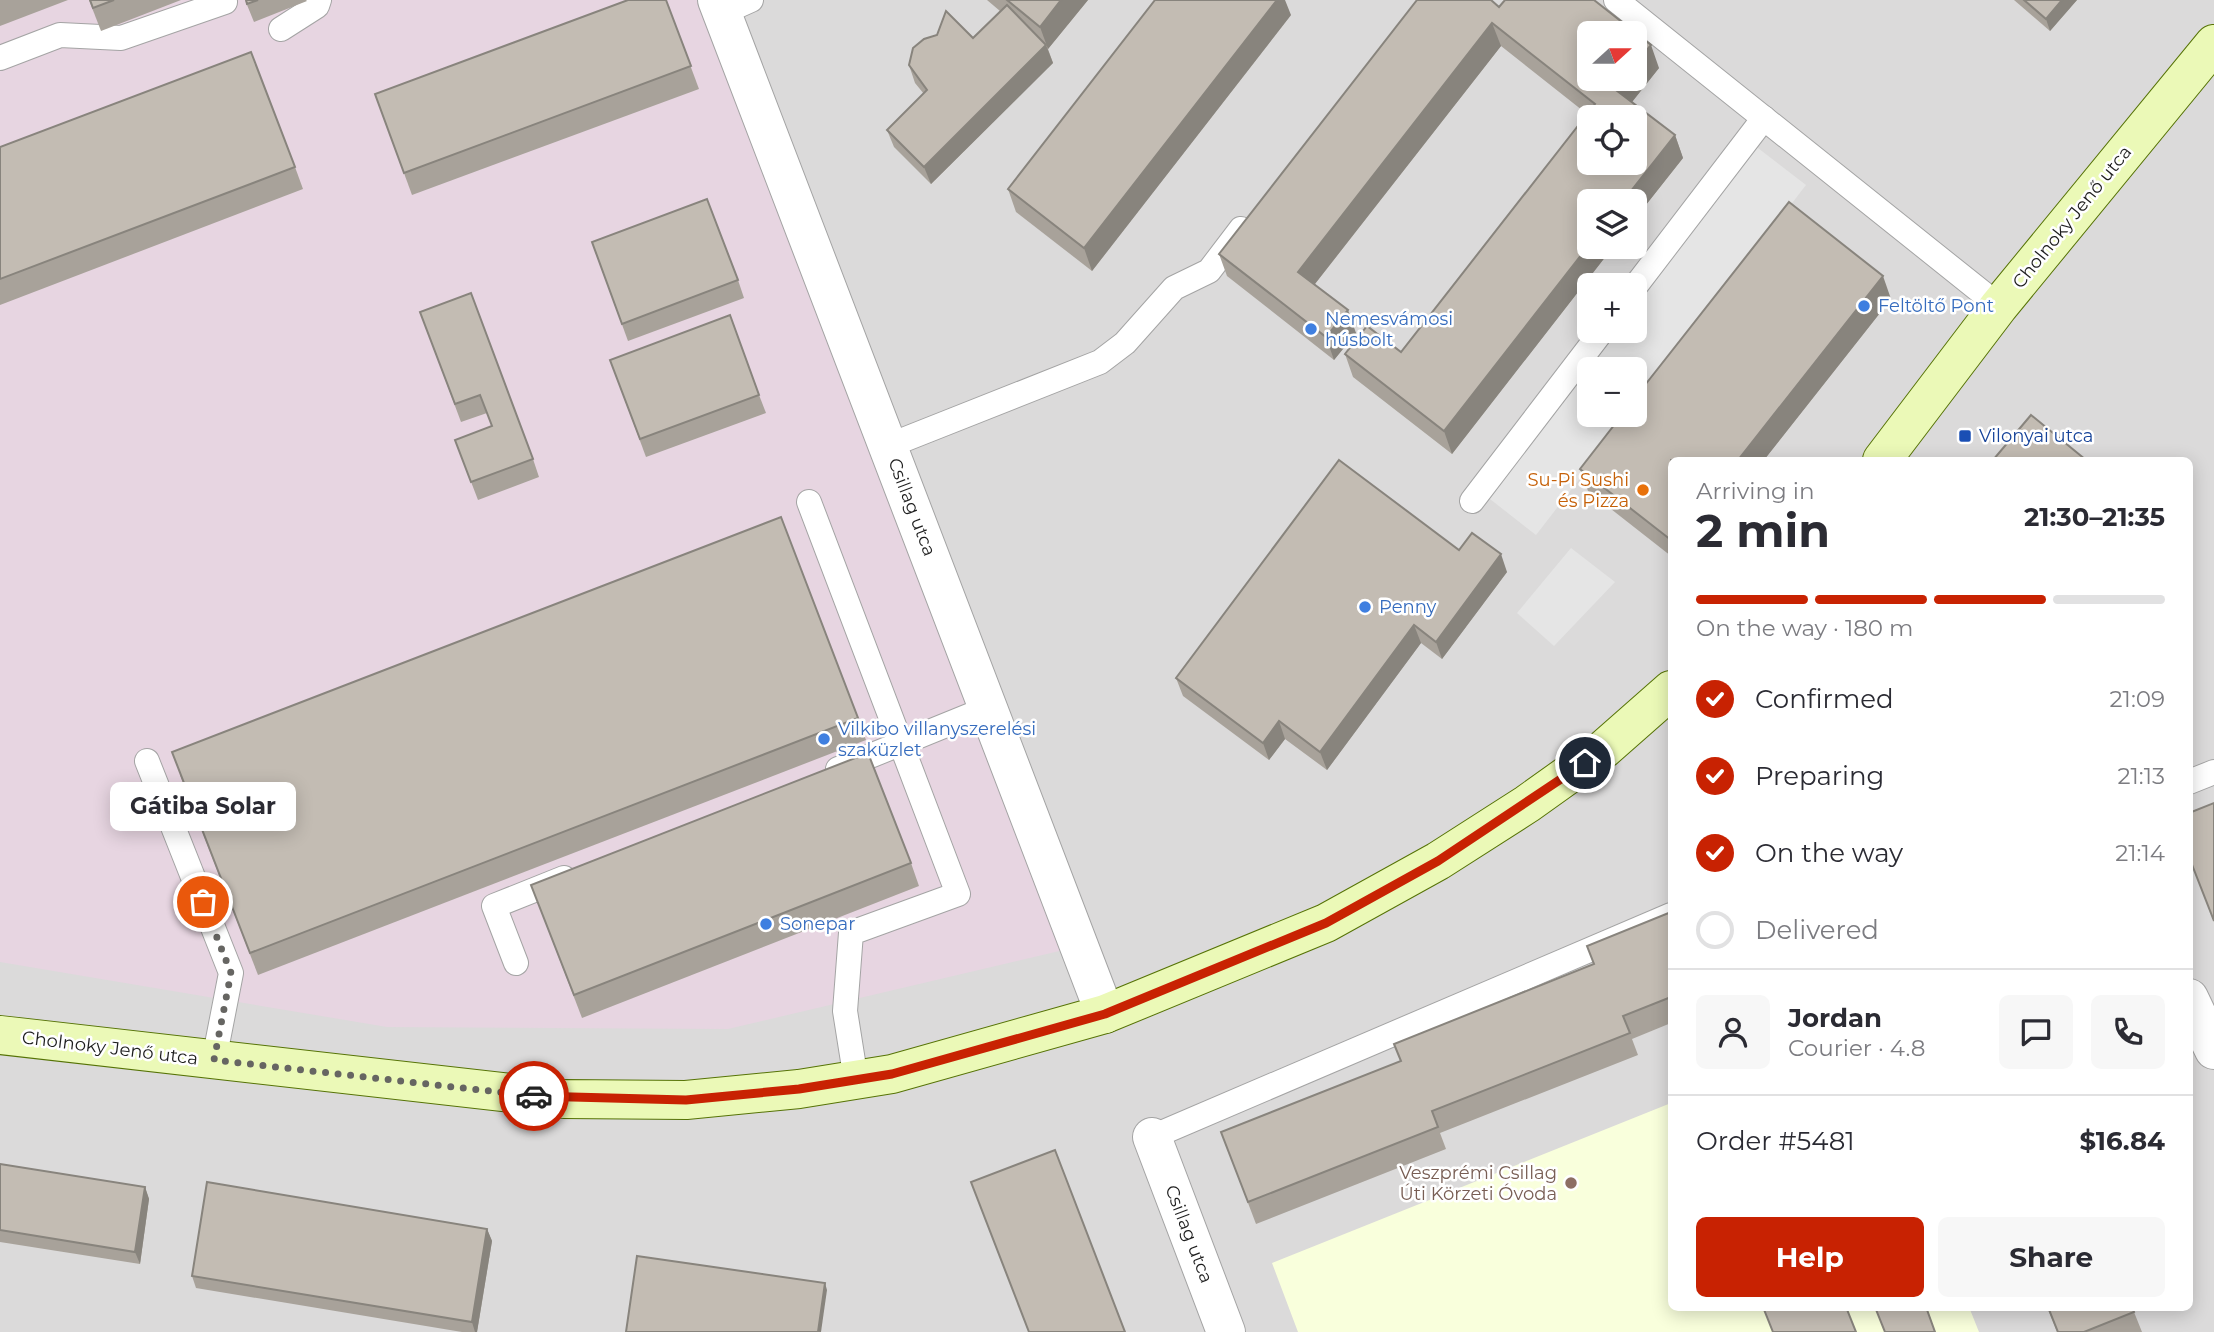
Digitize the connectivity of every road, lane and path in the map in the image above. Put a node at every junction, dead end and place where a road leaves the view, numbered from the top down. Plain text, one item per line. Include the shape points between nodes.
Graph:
1 (319, 0) edge
2 (1616, 0) edge
3 (225, 2) dead end
4 (730, 4) edge
5 (281, 29) dead end
6 (2214, 44) edge
7 (0, 58) edge
8 (1764, 118) junction
9 (1259, 206) edge
10 (1645, 273) edge
11 (1999, 306) junction
12 (1593, 343) edge
13 (888, 446) junction
14 (1884, 457) edge
15 (1472, 500) dead end
16 (809, 502) dead end
17 (1668, 693) edge
18 (988, 708) junction
19 (901, 743) junction
20 (146, 761) dead end
21 (2214, 772) edge
22 (812, 779) edge
23 (2193, 780) edge
24 (583, 871) edge
25 (1668, 916) edge
26 (516, 962) dead end
27 (2193, 1006) edge
28 (1105, 1014) junction
29 (0, 1035) edge
30 (2214, 1050) edge
31 (214, 1060) junction
32 (856, 1080) junction
33 (1152, 1137) joint
34 (1226, 1332) edge

1 - 5 lane via 317,6
2 - 8 lane
3 - 7 lane via 121,38 60,35
4 - 13 street, Csillag utca
6 - 11 street, Cholnoky Jenő utca
8 - 10 lane
8 - 11 lane
9 - 13 lane via 1209,271 1174,288 1125,343 1100,362
11 - 14 street, Cholnoky Jenő utca
12 - 15 lane
13 - 18 street, Csillag utca
16 - 19 lane
17 - 28 street, Cholnoky Jenő utca via 1604,749 1438,861 1326,923
18 - 19 lane
18 - 28 street, Csillag utca
19 - 22 lane
19 - 32 lane via 958,894 851,933 845,1011
20 - 31 lane via 231,973
21 - 23 lane
24 - 26 lane via 494,906
25 - 33 lane
27 - 30 street
28 - 32 street, Cholnoky Jenő utca
29 - 31 street, Cholnoky Jenő utca
31 - 32 street, Cholnoky Jenő utca via 564,1099 686,1100
33 - 34 street, Csillag utca

